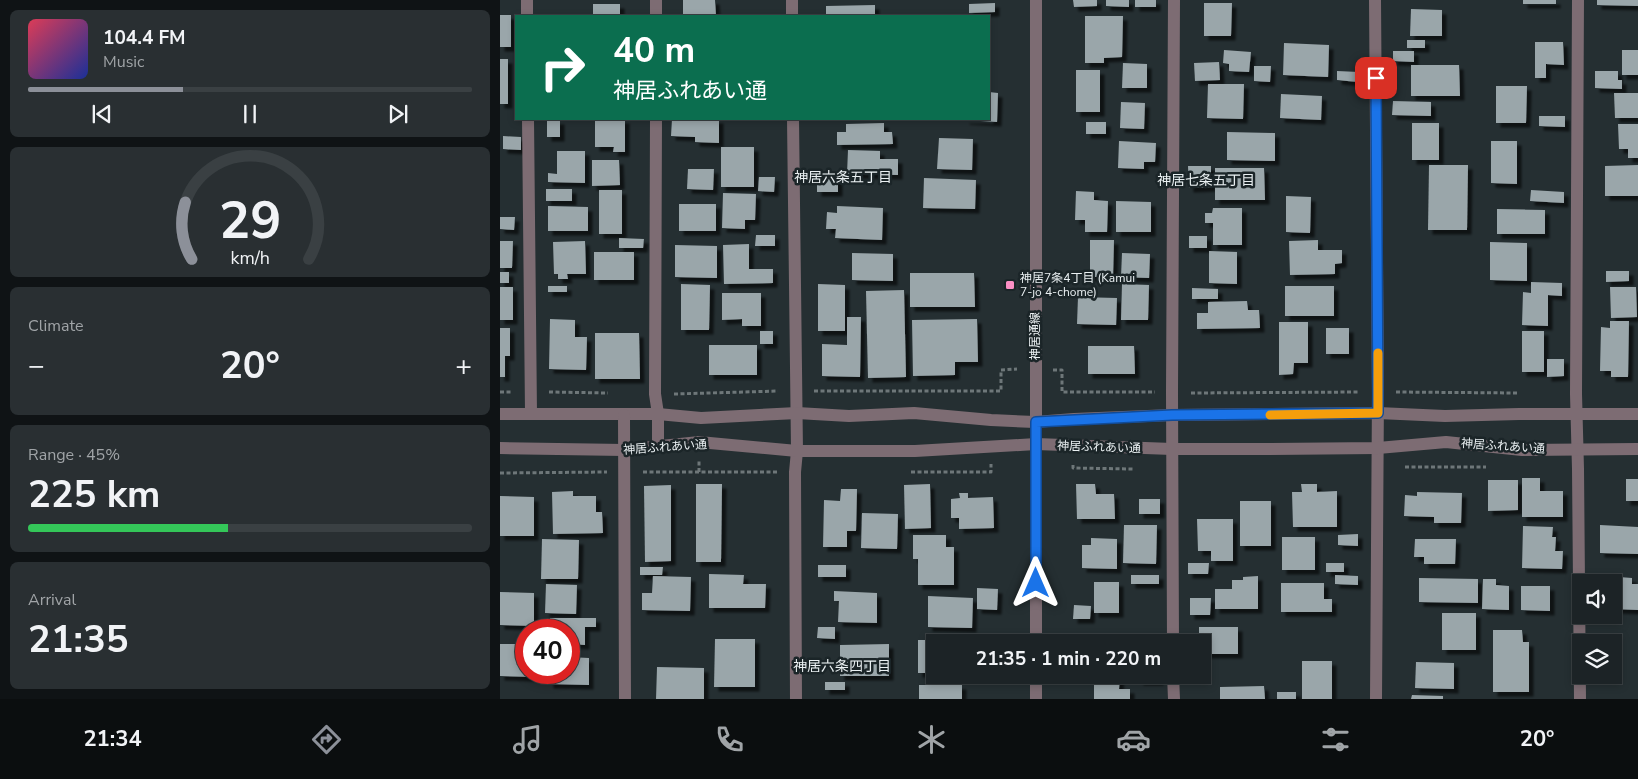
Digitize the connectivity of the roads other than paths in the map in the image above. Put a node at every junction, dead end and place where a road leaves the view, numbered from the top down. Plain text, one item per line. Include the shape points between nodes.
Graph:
1 (527, 0) edge
2 (656, 0) edge
3 (792, 0) edge
4 (1036, 0) edge
5 (1174, 0) edge
6 (1375, 0) edge
7 (1578, 0) edge
8 (527, 15) edge
9 (656, 15) edge
10 (792, 15) edge
11 (528, 120) edge
12 (656, 120) edge
13 (793, 120) edge
14 (531, 413) junction
15 (797, 413) junction
16 (1378, 413) junction
17 (500, 414) edge
18 (624, 414) junction
19 (658, 414) junction
20 (1638, 414) edge
21 (1172, 415) junction
22 (1576, 415) junction
23 (1036, 422) junction
24 (1036, 444) junction
25 (658, 447) junction
26 (500, 448) edge
27 (1378, 448) junction
28 (1172, 449) junction
29 (1578, 449) junction
30 (1638, 449) edge
31 (624, 450) junction
32 (797, 451) junction
33 (1036, 634) edge
34 (1173, 634) edge
35 (1036, 684) edge
36 (1174, 684) edge
37 (625, 699) edge
38 (796, 699) edge
39 (1036, 699) edge
40 (1174, 699) edge
41 (1376, 699) edge
42 (1580, 699) edge

1 - 8 street
2 - 9 street
3 - 10 street
4 - 23 street, 神居通線
5 - 21 street
6 - 16 street
7 - 22 street
11 - 14 street
12 - 19 street via 655,394
13 - 15 street
14 - 17 street, 神居ふれあい通
14 - 18 street, 神居ふれあい通
15 - 19 street, 神居ふれあい通 via 701,418
15 - 23 street, 神居ふれあい通 via 850,416 914,413
15 - 32 street
16 - 21 street, 神居ふれあい通
16 - 22 street, 神居ふれあい通
16 - 27 street
18 - 19 street, 神居ふれあい通
18 - 31 street
19 - 25 street
20 - 22 street, 神居ふれあい通
21 - 23 street, 神居ふれあい通
21 - 28 street
22 - 29 street
23 - 24 street, 神居通線
24 - 28 street, 神居ふれあい通
24 - 32 street, 神居ふれあい通 via 915,451
24 - 33 street, 神居通線
25 - 31 street, 神居ふれあい通
25 - 32 street, 神居ふれあい通 via 699,442
26 - 31 street, 神居ふれあい通
27 - 28 street, 神居ふれあい通
27 - 29 street, 神居ふれあい通 via 1446,442 1522,450
27 - 41 street
28 - 34 street
29 - 30 street, 神居ふれあい通
29 - 42 street
31 - 37 street
32 - 38 street
35 - 39 street
36 - 40 street

